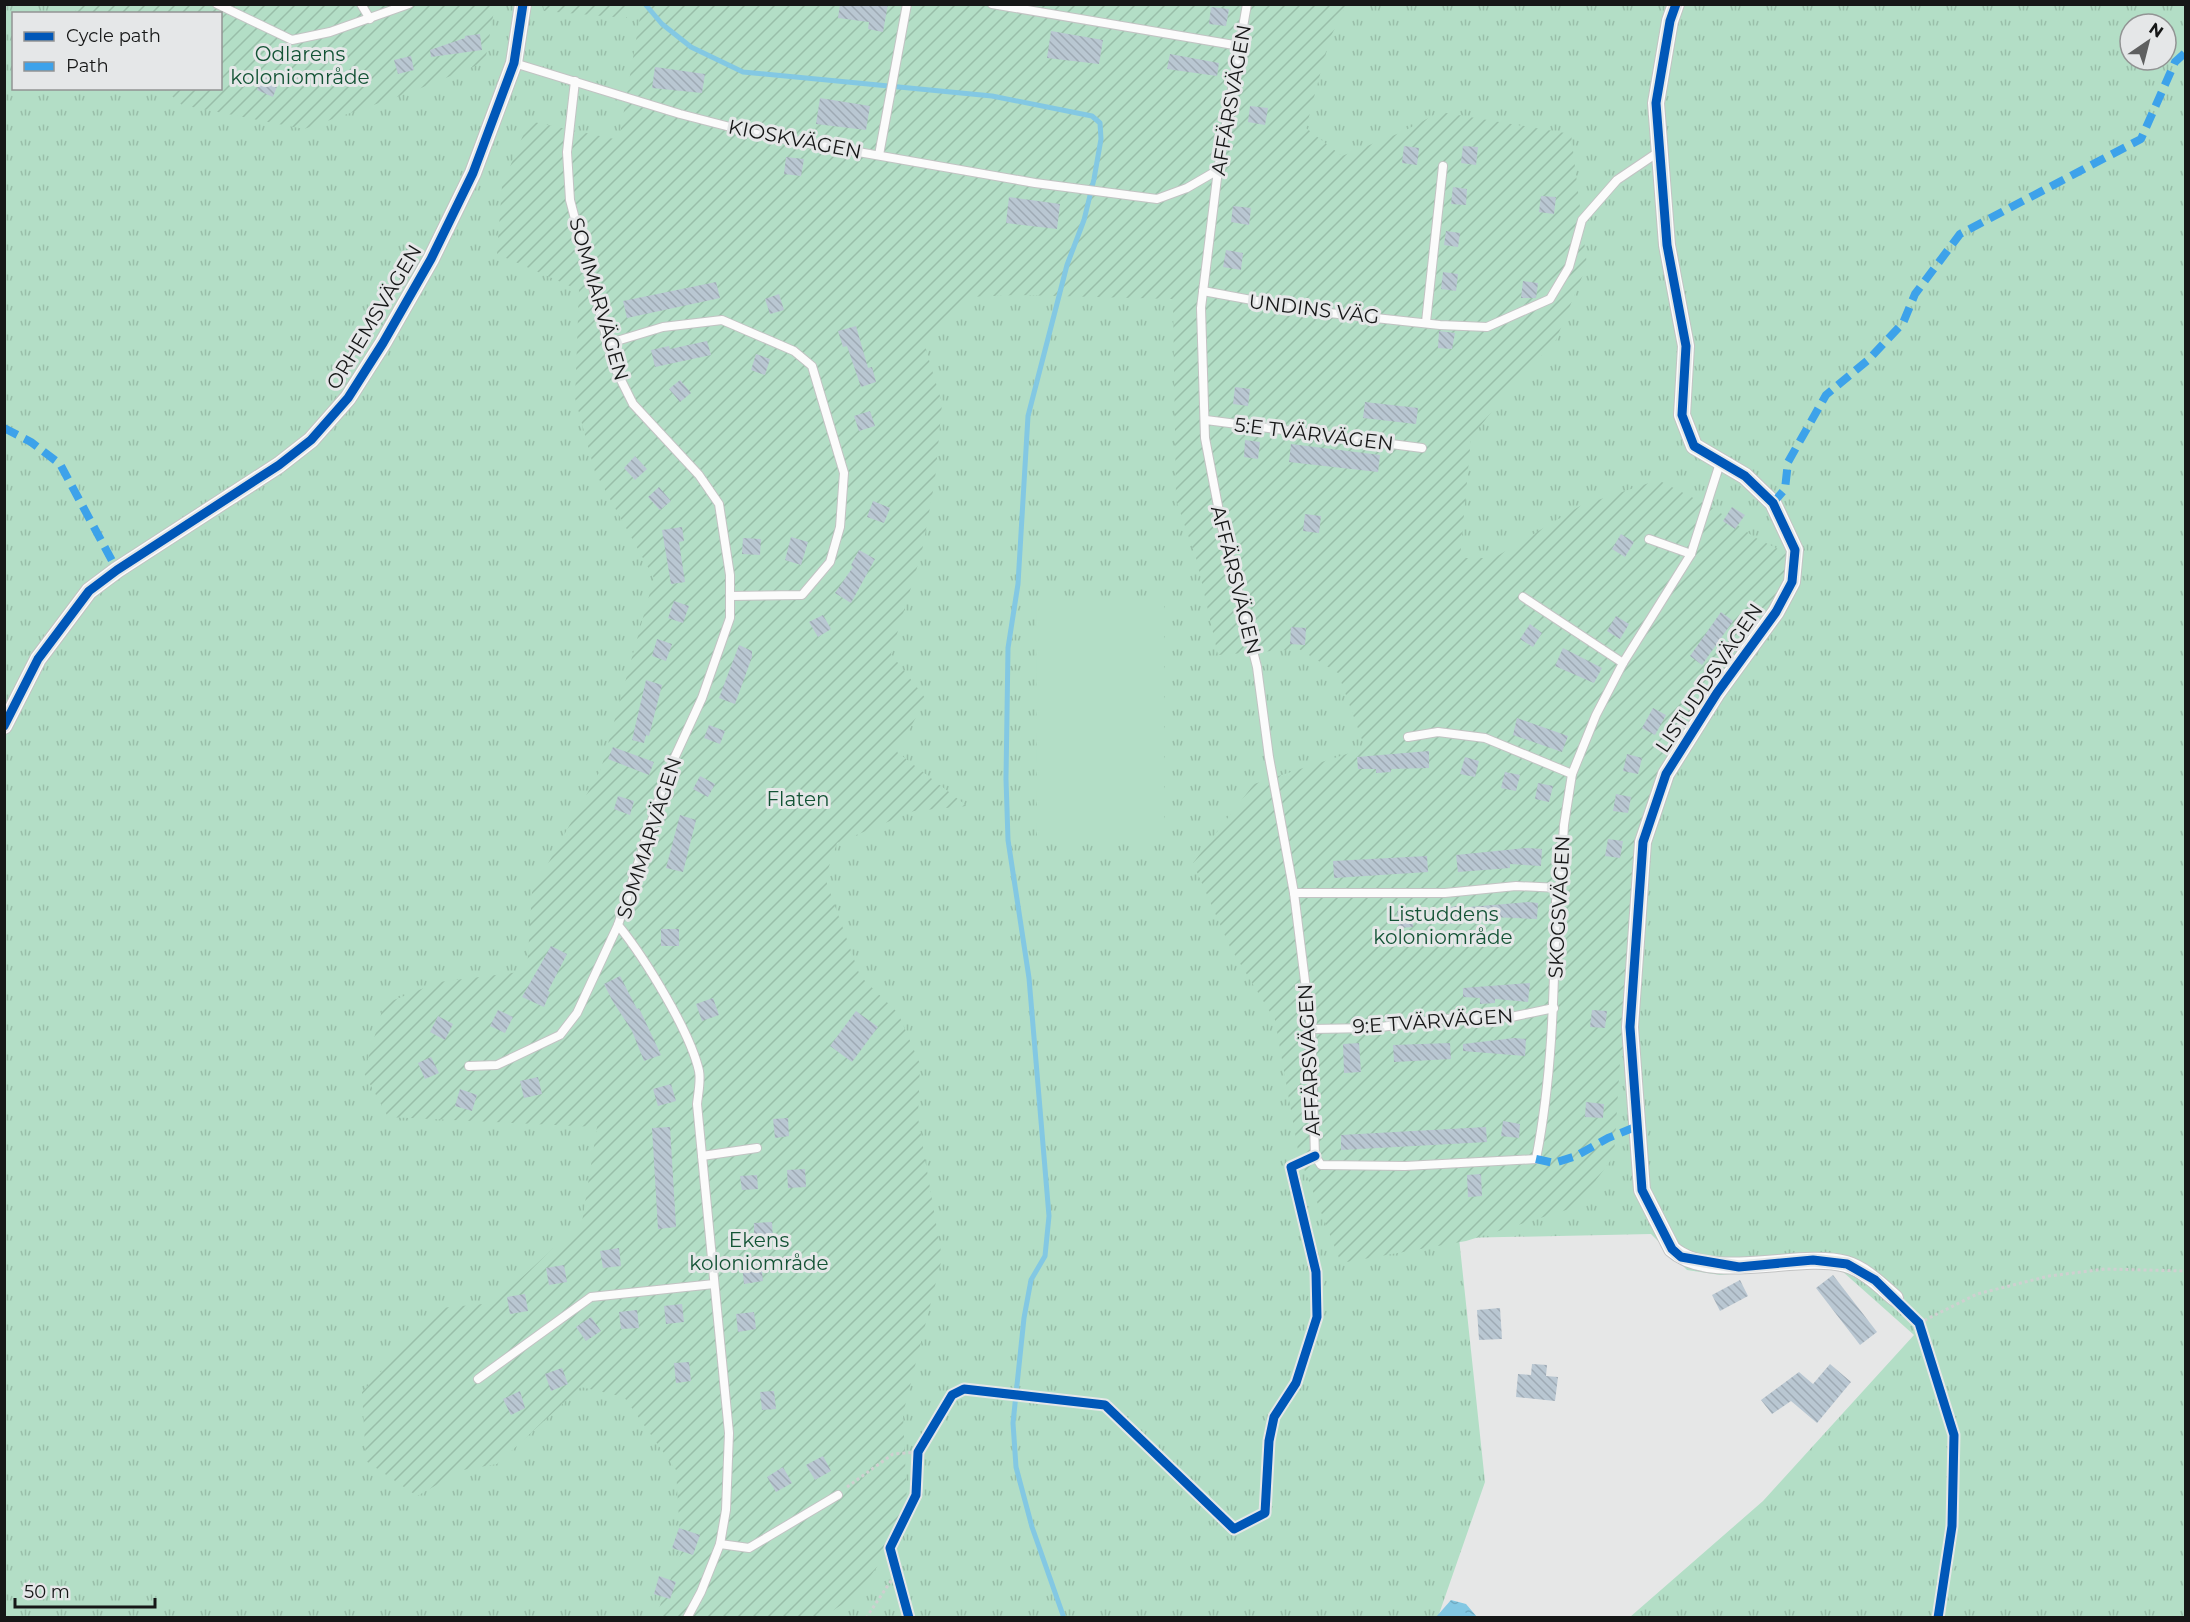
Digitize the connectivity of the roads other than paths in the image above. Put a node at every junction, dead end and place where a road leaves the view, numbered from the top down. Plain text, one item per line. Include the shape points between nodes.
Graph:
1 (217, 4) edge
2 (361, 4) edge
3 (409, 4) edge
4 (523, 4) edge
5 (907, 4) edge
6 (992, 4) edge
7 (1247, 4) edge
8 (1676, 4) edge
9 (370, 19) junction
10 (1240, 46) junction
11 (514, 63) junction
12 (575, 81) junction
13 (1660, 151) junction
14 (879, 155) junction
15 (1443, 166) dead end
16 (1218, 170) junction
17 (1203, 291) junction
18 (1426, 322) junction
19 (610, 343) junction
20 (1206, 420) junction
21 (1422, 448) dead end
22 (1720, 463) junction
23 (1649, 539) dead end
24 (1690, 554) junction
25 (730, 596) junction
26 (1523, 597) dead end
27 (1623, 663) junction
28 (4, 726) edge
29 (1408, 737) dead end
30 (1572, 774) junction
31 (1560, 888) junction
32 (1294, 893) junction
33 (618, 925) junction
34 (1554, 1008) junction
35 (1311, 1029) junction
36 (469, 1066) dead end
37 (756, 1148) dead end
38 (702, 1156) junction
39 (1314, 1156) joint
40 (714, 1284) junction
41 (1895, 1298) dead end
42 (478, 1379) dead end
43 (838, 1495) road end
44 (720, 1544) junction
45 (687, 1617) edge

1 - 9 lane via 292,40
2 - 9 lane
3 - 9 lane
4 - 11 street, ORHEMSVÄGEN
5 - 14 lane
6 - 10 lane
7 - 10 lane, AFFÄRSVÄGEN
8 - 13 street, LISTUDDSVÄGEN via 1656,103
10 - 16 lane, AFFÄRSVÄGEN
11 - 12 lane, KIOSKVÄGEN
11 - 28 street, ORHEMSVÄGEN via 473,174 431,259 348,398 311,440 279,465 89,591 38,659
12 - 14 lane, KIOSKVÄGEN via 761,135
12 - 19 lane, SOMMARVÄGEN via 567,152 570,200
13 - 18 lane, UNDINS VÄG via 1617,180 1582,220 1569,267 1550,299 1487,327
13 - 22 street, LISTUDDSVÄGEN via 1668,245 1686,346 1682,416 1694,446
14 - 16 lane, KIOSKVÄGEN via 1104,194 1157,199
15 - 18 lane
16 - 17 lane, AFFÄRSVÄGEN
17 - 18 lane, UNDINS VÄG via 1311,311
17 - 20 lane, AFFÄRSVÄGEN
19 - 25 lane, SOMMARVÄGEN via 614,366 633,404 699,475 719,504
19 - 25 lane via 663,327 722,320 794,351 812,366 844,473 840,527 830,562 802,595
20 - 21 lane, 5:E TVÄRVÄGEN
20 - 32 lane, AFFÄRSVÄGEN via 1205,438 1222,527 1257,667
22 - 24 lane, SKOGSVÄGEN
22 - 41 street, LISTUDDSVÄGEN via 1745,476 1773,503 1795,550 1792,582 1776,612 1666,774 1643,842 1630,1027 1642,1190 1672,1249 1681,1257 1739,1267 1813,1260 1847,1264 1875,1280
23 - 24 lane
24 - 27 lane, SKOGSVÄGEN
25 - 33 lane, SOMMARVÄGEN via 730,618 702,698 667,774
26 - 27 lane
27 - 30 lane, SKOGSVÄGEN
29 - 30 lane via 1438,732 1485,738
30 - 31 lane, SKOGSVÄGEN
31 - 32 lane
31 - 34 lane, SKOGSVÄGEN via 1556,901
32 - 35 lane, AFFÄRSVÄGEN
33 - 36 lane via 577,1013 560,1035 497,1065
33 - 38 lane, SOMMARVÄGEN via 642,954 700,1073 697,1104
34 - 35 lane, 9:E TVÄRVÄGEN via 1511,1017
34 - 39 lane, SKOGSVÄGEN via 1545,1115 1536,1159 1357,1166 1321,1165
35 - 39 lane, AFFÄRSVÄGEN
37 - 38 lane
38 - 40 lane, SOMMARVÄGEN
40 - 42 lane via 591,1297
40 - 44 lane, SOMMARVÄGEN via 729,1433 726,1510
43 - 44 lane via 749,1548
44 - 45 lane, SOMMARVÄGEN

